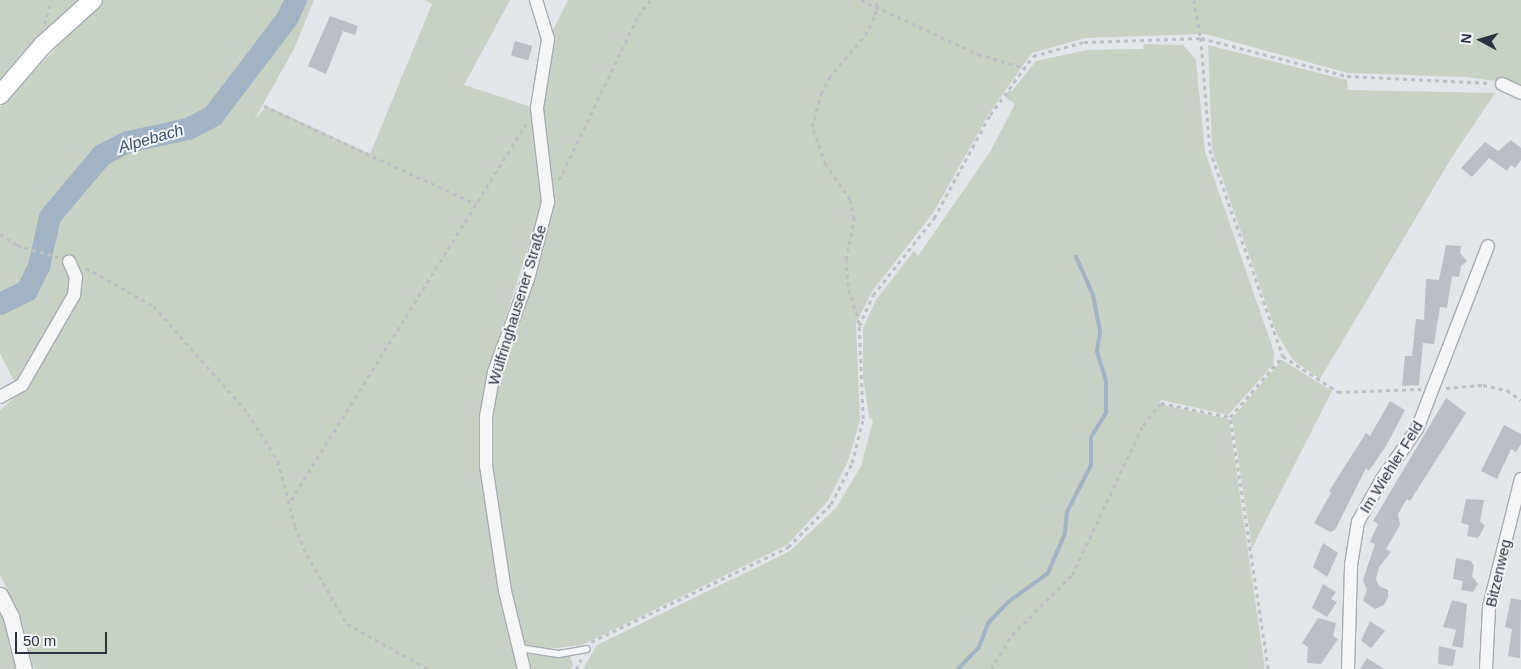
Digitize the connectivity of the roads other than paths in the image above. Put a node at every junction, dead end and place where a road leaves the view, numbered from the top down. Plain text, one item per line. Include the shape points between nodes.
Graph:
1 (93, 0) edge
2 (536, 0) edge
3 (1502, 84) road end
4 (1521, 93) edge
5 (0, 95) edge
6 (1488, 246) dead end
7 (69, 261) road end
8 (0, 397) edge
9 (1521, 479) edge
10 (0, 595) edge
11 (519, 648) junction
12 (587, 649) road end
13 (24, 669) edge
14 (524, 669) edge
15 (1348, 669) edge
16 (1486, 669) edge

1 - 5 main road via 43,45
2 - 11 street, Wülfringhausener Straße via 548,39 537,108 548,202 528,279 494,372 486,417 486,466 505,591
3 - 4 street
6 - 15 street, Im Wiehler Feld via 1417,428 1382,479 1358,522 1351,565
7 - 8 street via 76,277 74,295 22,385
9 - 16 street, Bitzenweg via 1489,608
10 - 13 street via 11,617
11 - 12 lane via 559,654
11 - 14 street, Wülfringhausener Straße

